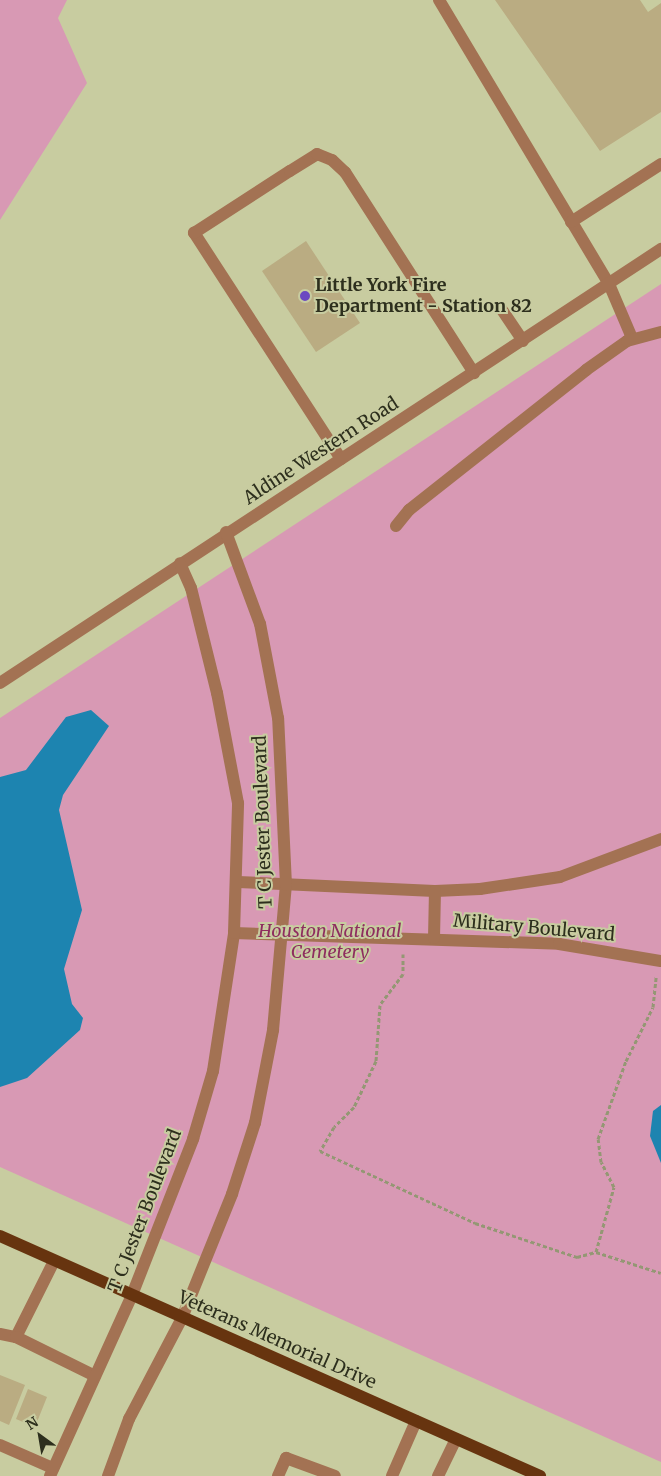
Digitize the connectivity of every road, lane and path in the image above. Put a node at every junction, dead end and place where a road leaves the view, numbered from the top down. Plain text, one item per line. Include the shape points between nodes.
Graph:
1 (439, 0) edge
2 (661, 164) edge
3 (571, 222) junction
4 (661, 249) edge
5 (608, 284) junction
6 (500, 307) dead end
7 (661, 332) edge
8 (632, 338) junction
9 (522, 341) junction
10 (474, 373) junction
11 (341, 459) junction
12 (396, 526) dead end
13 (226, 532) junction
14 (180, 563) junction
15 (0, 683) edge
16 (661, 839) edge
17 (238, 882) junction
18 (286, 885) junction
19 (435, 892) junction
20 (234, 933) junction
21 (282, 935) junction
22 (403, 936) junction
23 (434, 938) junction
24 (659, 960) edge
25 (1, 1239) edge
26 (596, 1252) junction
27 (54, 1260) junction
28 (661, 1273) edge
29 (132, 1295) junction
30 (182, 1318) junction
31 (0, 1334) edge
32 (16, 1337) junction
33 (95, 1376) junction
34 (416, 1421) junction
35 (456, 1439) junction
36 (0, 1445) edge
37 (52, 1472) edge
38 (108, 1476) edge
39 (278, 1476) edge
40 (335, 1476) edge
41 (392, 1476) edge
42 (438, 1476) edge
43 (540, 1476) edge

1 - 3 street
2 - 3 street
3 - 5 street
4 - 5 street, Aldine Western Road
5 - 8 street
5 - 9 street, Aldine Western Road
6 - 9 street
7 - 8 street
8 - 12 street via 416,505
9 - 10 street, Aldine Western Road
10 - 11 street, Aldine Western Road
10 - 11 street via 345,172 332,160 317,154 282,176 194,233
11 - 13 street, Aldine Western Road
13 - 14 street, Aldine Western Road
13 - 18 street, T C Jester Boulevard via 260,624 278,718
14 - 15 street, Aldine Western Road
14 - 17 street, T C Jester Boulevard via 191,588 217,693 238,803
16 - 19 street, Military Boulevard via 560,877
17 - 18 street, Military Boulevard
17 - 20 street, T C Jester Boulevard
18 - 19 street, Military Boulevard
18 - 21 street, T C Jester Boulevard
19 - 23 street, Military Boulevard
20 - 21 street, Military Boulevard
20 - 29 street, T C Jester Boulevard via 213,1071 193,1139
21 - 22 street, Military Boulevard
21 - 30 street, T C Jester Boulevard via 273,1030 255,1124
22 - 23 street, Military Boulevard
22 - 26 path via 403,974 380,1005 376,1060 354,1107 334,1127 320,1151 476,1222 576,1257
23 - 24 street, Military Boulevard via 587,947
24 - 26 path via 653,1007 626,1061 598,1139 601,1162 614,1187
25 - 27 main road, Veterans Memorial Drive
26 - 28 path
27 - 29 main road, Veterans Memorial Drive
27 - 32 street
29 - 30 main road, Veterans Memorial Drive
29 - 33 street, T C Jester Boulevard
30 - 34 main road, Veterans Memorial Drive
30 - 38 street, T C Jester Boulevard via 129,1419
31 - 32 street
32 - 33 street
33 - 37 street, T C Jester Boulevard
34 - 35 main road, Veterans Memorial Drive
34 - 41 street
35 - 42 street
35 - 43 main road, Veterans Memorial Drive
36 - 37 street
39 - 40 street via 286,1458

